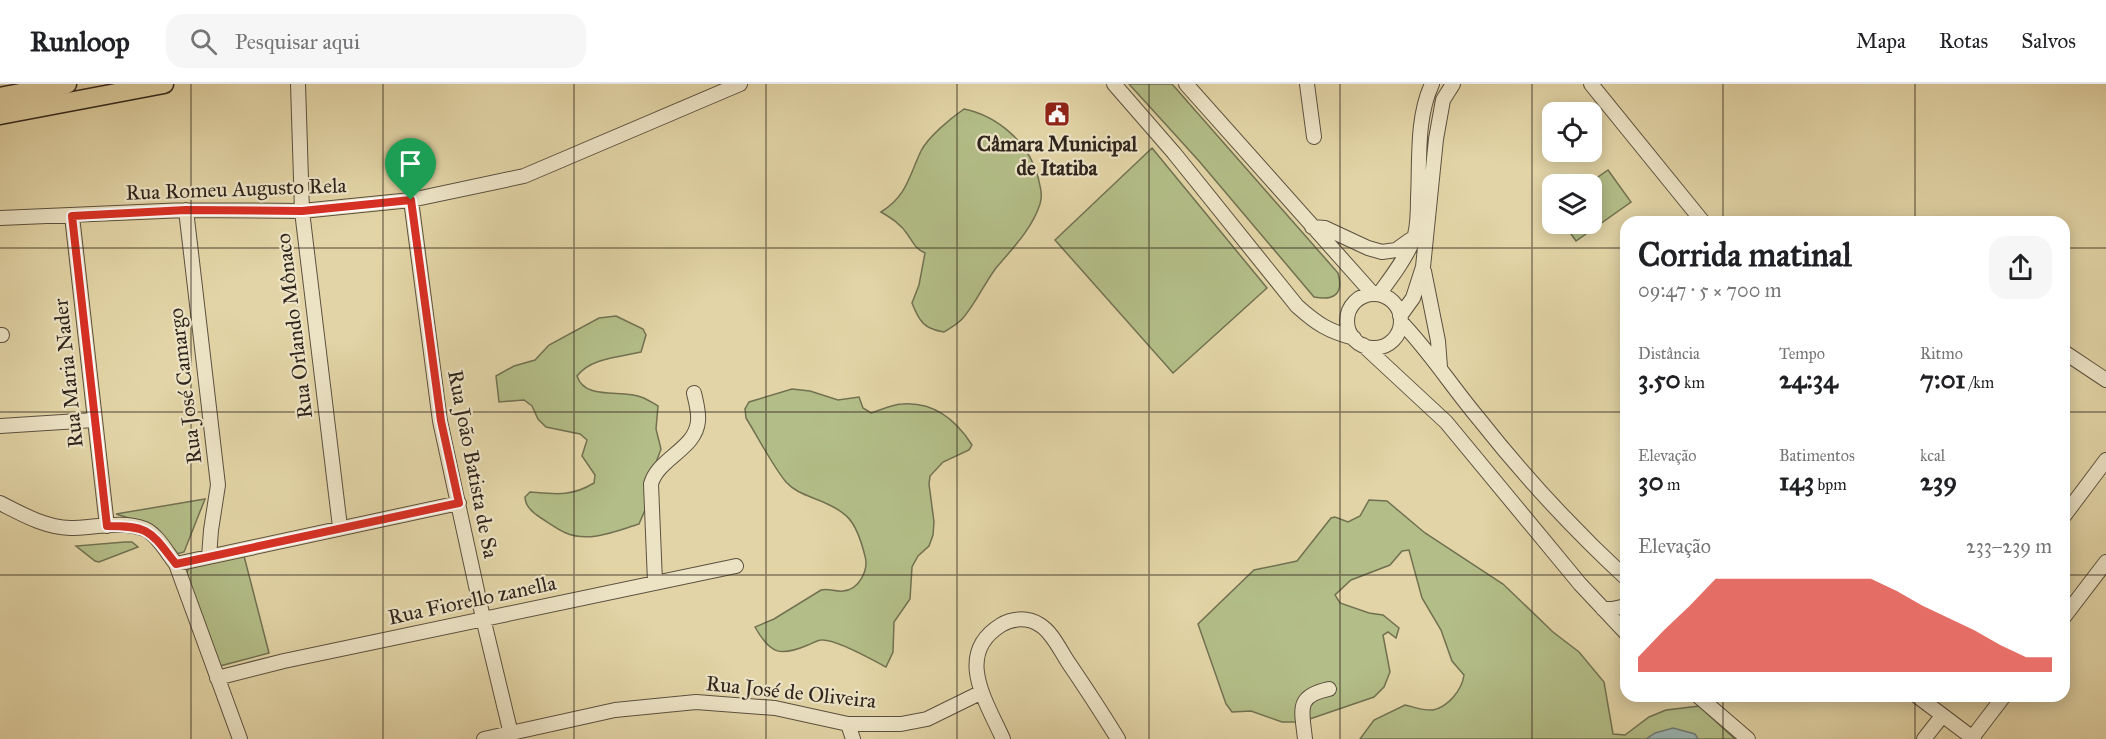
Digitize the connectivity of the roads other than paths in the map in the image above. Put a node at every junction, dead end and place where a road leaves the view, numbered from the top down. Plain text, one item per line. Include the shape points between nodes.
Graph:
1 (67, 84) edge
2 (164, 84) edge
3 (298, 84) edge
4 (739, 84) edge
5 (1114, 84) edge
6 (1186, 84) edge
7 (1307, 84) edge
8 (1432, 84) edge
9 (1453, 84) edge
10 (1591, 84) edge
11 (0, 97) edge
12 (0, 115) edge
13 (1314, 136) dead end
14 (411, 200) junction
15 (186, 210) junction
16 (302, 211) junction
17 (72, 216) junction
18 (1698, 216) edge
19 (0, 218) edge
20 (1312, 226) junction
21 (1414, 237) junction
22 (1423, 267) junction
23 (1376, 294) junction
24 (1401, 319) junction
25 (1359, 342) junction
26 (2070, 356) edge
27 (1440, 367) junction
28 (2106, 380) edge
29 (694, 393) dead end
30 (93, 420) junction
31 (0, 426) edge
32 (2106, 460) edge
33 (0, 503) edge
34 (459, 503) junction
35 (2070, 508) edge
36 (107, 526) junction
37 (340, 527) junction
38 (210, 557) junction
39 (2106, 562) edge
40 (176, 564) junction
41 (736, 566) dead end
42 (1620, 572) edge
43 (655, 582) junction
44 (1620, 607) edge
45 (1603, 609) junction
46 (2070, 609) edge
47 (483, 618) junction
48 (1620, 627) edge
49 (217, 678) junction
50 (1329, 689) dead end
51 (982, 692) junction
52 (1705, 702) edge
53 (1927, 702) edge
54 (2000, 702) edge
55 (1942, 716) junction
56 (848, 724) junction
57 (1957, 728) junction
58 (511, 734) junction
59 (1973, 738) edge
60 (240, 739) edge
61 (484, 739) edge
62 (853, 739) edge
63 (1003, 739) edge
64 (1118, 739) edge
65 (1305, 739) edge
66 (1748, 739) edge
67 (1924, 739) edge
68 (1948, 739) edge

1 - 11 main road
2 - 12 main road
3 - 16 street, Rua Orlando Mônaco
4 - 14 street, Rua Romeu Augusto Rela via 524,176
5 - 25 street via 1298,306 1331,332
6 - 20 street
7 - 13 street
8 - 21 street via 1424,99
9 - 22 street via 1443,100 1436,139
10 - 18 street
14 - 16 street, Rua Romeu Augusto Rela
14 - 34 street, Rua João Batista de Sa via 441,421
15 - 16 street, Rua Romeu Augusto Rela
15 - 17 street, Rua Romeu Augusto Rela
15 - 38 street, Rua José Camargo via 218,485
16 - 37 street, Rua Orlando Mônaco
17 - 19 street, Rua Romeu Augusto Rela
17 - 30 street, Rua Maria Nader
20 - 21 street via 1382,252 1396,250
20 - 23 street
21 - 23 street via 1396,271
22 - 24 street
22 - 27 street
23 - 24 street via 1395,304
23 - 25 street via 1361,297 1350,308 1347,321
24 - 25 street via 1395,338 1386,345
24 - 27 street
25 - 45 street via 1446,422
26 - 28 street
27 - 42 street via 1534,486
29 - 43 street via 698,422 694,435 661,467 651,484
30 - 31 street
30 - 36 street, Rua Maria Nader
32 - 35 street
33 - 36 street via 38,522 68,528
34 - 37 street
34 - 47 street, Rua João Batista de Sa
36 - 40 street via 146,530
37 - 38 street
38 - 40 street
39 - 46 street
40 - 49 street
41 - 43 street, Rua Fiorello zanella
43 - 47 street, Rua Fiorello zanella
44 - 45 street
45 - 48 street
47 - 49 street, Rua Fiorello zanella
47 - 58 street, Rua João Batista de Sa
49 - 60 street
50 - 65 street via 1309,695 1303,704
51 - 56 street, Rua José de Oliveira via 927,719 901,724
51 - 63 street
51 - 64 street via 975,660 979,646 1009,620 1026,619 1041,625 1055,642
52 - 66 street
53 - 55 street
54 - 59 street
55 - 57 street
55 - 67 street
56 - 58 street, Rua José de Oliveira via 775,708 696,702 615,710
56 - 62 street
57 - 59 street
57 - 68 street
58 - 61 street, Rua José de Oliveira

